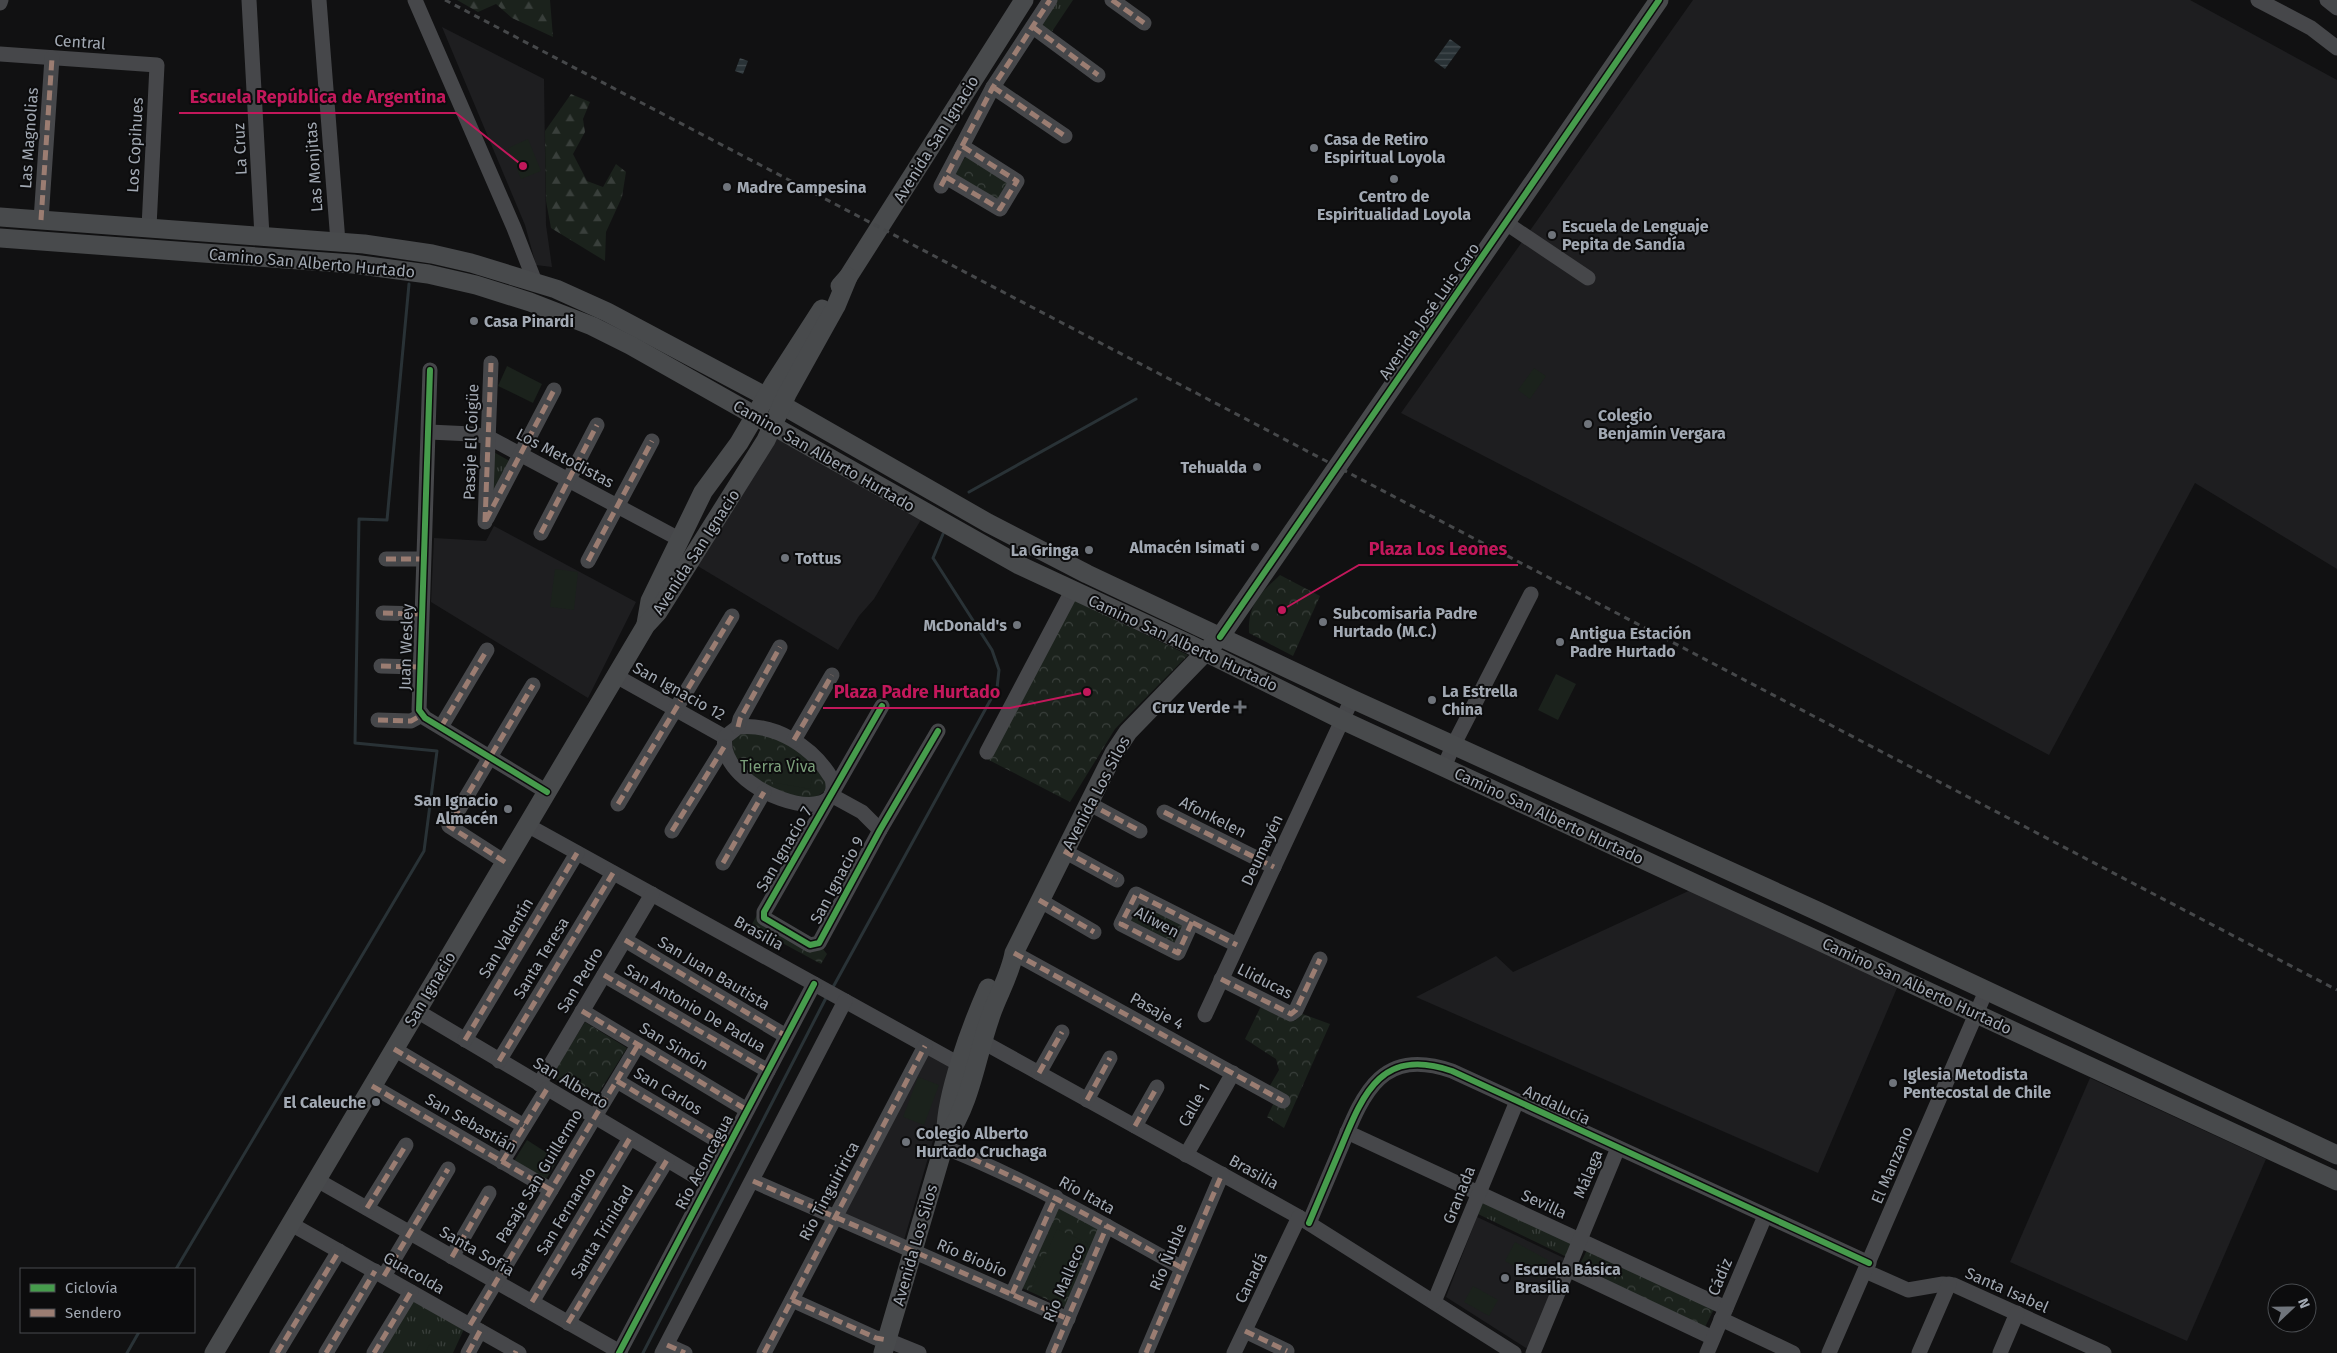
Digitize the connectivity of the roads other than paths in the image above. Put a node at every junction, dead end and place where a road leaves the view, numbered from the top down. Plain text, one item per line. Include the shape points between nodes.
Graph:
1 (249, 0) edge
2 (319, 0) edge
3 (1024, 0) edge
4 (1050, 0) edge
5 (1112, 0) edge
6 (1659, 0) edge
7 (2258, 0) edge
8 (414, 1) edge
9 (1144, 23) dead end
10 (1033, 27) junction
11 (2337, 48) edge
12 (0, 54) edge
13 (52, 58) junction
14 (157, 65) joint
15 (1098, 75) dead end
16 (993, 87) junction
17 (1065, 136) dead end
18 (962, 146) junction
19 (0, 217) edge
20 (41, 220) junction
21 (1506, 223) junction
22 (149, 227) junction
23 (262, 236) junction
24 (0, 238) edge
25 (338, 242) junction
26 (1588, 278) dead end
27 (535, 282) junction
28 (491, 363) dead end
29 (430, 370) dead end
30 (554, 390) dead end
31 (774, 401) junction
32 (755, 416) junction
33 (597, 425) dead end
34 (773, 426) junction
35 (429, 432) junction
36 (488, 437) junction
37 (652, 441) dead end
38 (521, 454) junction
39 (569, 480) junction
40 (617, 506) junction
41 (541, 533) dead end
42 (679, 539) junction
43 (386, 559) dead end
44 (424, 559) junction
45 (588, 561) dead end
46 (1072, 591) junction
47 (1531, 594) dead end
48 (383, 612) dead end
49 (421, 614) junction
50 (732, 616) dead end
51 (646, 625) junction
52 (1220, 637) junction
53 (780, 647) dead end
54 (488, 650) dead end
55 (1206, 653) junction
56 (381, 666) dead end
57 (419, 667) junction
58 (832, 675) dead end
59 (616, 676) junction
60 (533, 685) dead end
61 (1352, 699) junction
62 (882, 706) dead end
63 (675, 709) junction
64 (422, 715) junction
65 (378, 720) dead end
66 (1342, 720) junction
67 (441, 727) junction
68 (738, 727) junction
69 (938, 731) dead end
70 (794, 740) junction
71 (724, 742) junction
72 (1452, 746) junction
73 (987, 752) dead end
74 (490, 757) junction
75 (1444, 767) junction
76 (1505, 770) junction
77 (1495, 791) junction
78 (547, 792) junction
79 (764, 792) junction
80 (831, 795) junction
81 (1088, 802) junction
82 (618, 804) dead end
83 (862, 812) junction
84 (1164, 812) dead end
85 (888, 816) junction
86 (527, 825) junction
87 (880, 830) junction
88 (672, 831) dead end
89 (1140, 831) dead end
90 (1064, 851) junction
91 (577, 853) junction
92 (505, 862) junction
93 (723, 863) dead end
94 (1274, 867) junction
95 (613, 873) junction
96 (1116, 880) dead end
97 (652, 894) junction
98 (1039, 900) junction
99 (1192, 922) junction
100 (1094, 932) dead end
101 (625, 940) junction
102 (819, 943) joint
103 (1237, 945) junction
104 (1014, 953) junction
105 (1320, 959) dead end
106 (604, 975) junction
107 (1222, 979) junction
108 (818, 987) junction
109 (1986, 991) junction
110 (842, 1000) junction
111 (582, 1011) junction
112 (417, 1012) junction
113 (1976, 1014) junction
114 (1204, 1015) dead end
115 (1062, 1032) dead end
116 (786, 1036) junction
117 (976, 1038) junction
118 (465, 1040) junction
119 (638, 1045) junction
120 (925, 1046) junction
121 (394, 1049) junction
122 (1110, 1058) dead end
123 (499, 1060) junction
124 (967, 1069) junction
125 (768, 1071) junction
126 (1039, 1073) junction
127 (1233, 1073) junction
128 (617, 1081) junction
129 (372, 1086) junction
130 (543, 1086) junction
131 (1156, 1087) dead end
132 (1087, 1100) junction
133 (1283, 1101) dead end
134 (1516, 1101) junction
135 (747, 1110) junction
136 (595, 1117) junction
137 (524, 1126) junction
138 (1135, 1126) junction
139 (1347, 1132) junction
140 (630, 1138) junction
141 (945, 1142) junction
142 (406, 1145) dead end
143 (728, 1147) junction
144 (1618, 1148) junction
145 (1186, 1155) junction
146 (2337, 1155) edge
147 (666, 1160) junction
148 (502, 1162) junction
149 (448, 1169) dead end
150 (1222, 1174) junction
151 (316, 1180) junction
152 (753, 1181) junction
153 (2337, 1181) edge
154 (708, 1184) junction
155 (551, 1190) junction
156 (1479, 1193) junction
157 (489, 1194) dead end
158 (1056, 1197) junction
159 (367, 1208) junction
160 (1765, 1216) junction
161 (835, 1218) junction
162 (1304, 1220) junction
163 (292, 1224) junction
164 (1108, 1226) junction
165 (410, 1233) junction
166 (1580, 1240) junction
167 (339, 1251) junction
168 (913, 1251) junction
169 (452, 1257) junction
170 (1867, 1267) junction
171 (1182, 1268) junction
172 (1568, 1269) junction
173 (379, 1274) junction
174 (496, 1282) junction
175 (1949, 1284) junction
176 (411, 1292) junction
177 (1012, 1294) junction
178 (792, 1300) junction
179 (532, 1302) junction
180 (1434, 1302) junction
181 (2017, 1313) junction
182 (1724, 1314) junction
183 (1068, 1318) junction
184 (568, 1323) junction
185 (475, 1328) junction
186 (1245, 1331) junction
187 (1713, 1338) junction
188 (885, 1346) edge
189 (665, 1349) edge
190 (2083, 1349) edge
191 (1287, 1351) dead end
192 (517, 1352) edge
193 (620, 1352) edge
194 (214, 1353) edge
195 (277, 1353) edge
196 (326, 1353) edge
197 (374, 1353) edge
198 (468, 1353) edge
199 (685, 1353) edge
200 (764, 1353) edge
201 (918, 1353) edge
202 (1053, 1353) edge
203 (1146, 1353) edge
204 (1234, 1353) edge
205 (1514, 1353) edge
206 (1533, 1353) edge
207 (1707, 1353) edge
208 (1793, 1353) edge
209 (1829, 1353) edge
210 (1919, 1353) edge
211 (2000, 1353) edge
212 (2104, 1353) edge

1 - 23 street, La Cruz
2 - 25 street, Las Monjitas
3 - 31 main road, Avenida San Ignacio via 848,277 822,310
4 - 10 street
5 - 9 street
6 - 21 main road, Avenida José Luis Caro
7 - 11 street via 2311,28
8 - 27 street
10 - 15 street
10 - 16 street
12 - 13 street, Central
13 - 14 street, Central
13 - 20 street, Las Magnolias
14 - 22 street, Los Copihues
16 - 17 street
16 - 18 street
18 - 18 street via 1017,181 1000,209 943,181
19 - 20 main road, Camino San Alberto Hurtado
20 - 22 main road, Camino San Alberto Hurtado
21 - 26 street
21 - 52 main road, Avenida José Luis Caro
22 - 23 main road, Camino San Alberto Hurtado
23 - 25 main road, Camino San Alberto Hurtado
24 - 32 main road, Camino San Alberto Hurtado via 353,264 452,279 530,302 592,326
25 - 27 main road, Camino San Alberto Hurtado via 432,254
27 - 31 main road, Camino San Alberto Hurtado via 586,301
28 - 36 street, Pasaje El Coigüe
29 - 35 street, Juan Wesley
30 - 38 street
31 - 32 main road, Avenida San Ignacio
31 - 34 main road, Avenida San Ignacio
31 - 52 main road, Camino San Alberto Hurtado via 1030,546
32 - 34 main road, Camino San Alberto Hurtado
32 - 42 main road, Avenida San Ignacio via 703,492
33 - 39 street
34 - 46 main road, Camino San Alberto Hurtado via 959,532
34 - 51 main road, Avenida San Ignacio via 662,608
35 - 36 street, Los Metodistas
35 - 44 street, Juan Wesley
36 - 38 street, Los Metodistas
36 - 38 street, Pasaje El Coigüe via 485,522
37 - 40 street
38 - 39 street, Los Metodistas
39 - 40 street, Los Metodistas
39 - 41 street
40 - 42 street, Los Metodistas
40 - 45 street
42 - 51 main road, Avenida San Ignacio via 648,607
43 - 44 street
44 - 49 street, Juan Wesley
46 - 55 main road, Camino San Alberto Hurtado
46 - 73 street
47 - 72 street
48 - 49 street
49 - 57 street, Juan Wesley
50 - 63 street
51 - 59 main road, San Ignacio
52 - 55 main road, Avenida José Luis Caro
52 - 61 main road, Camino San Alberto Hurtado
53 - 68 street
54 - 67 street
55 - 66 main road, Camino San Alberto Hurtado
55 - 81 main road, Avenida Los Silos via 1128,732
56 - 57 street
57 - 64 street, Juan Wesley via 418,703
58 - 70 street
59 - 63 street, San Ignacio 12
59 - 78 main road, San Ignacio
60 - 74 street
61 - 66 street, Deumayén
61 - 72 main road, Camino San Alberto Hurtado
62 - 80 street, San Ignacio 7
63 - 71 street, San Ignacio 12
63 - 82 street
64 - 65 street via 411,720
64 - 67 street
66 - 75 main road, Camino San Alberto Hurtado
66 - 94 street, Deumayén
67 - 74 street
68 - 70 street, San Ignacio 12 via 766,729
68 - 71 street, San Ignacio 12
69 - 85 street, San Ignacio 9
70 - 80 street, San Ignacio 12 via 827,771 834,785
71 - 79 street, San Ignacio 12 via 734,768
71 - 88 street
72 - 75 street
72 - 76 main road, Camino San Alberto Hurtado
74 - 78 street
74 - 92 street via 449,826
75 - 77 main road, Camino San Alberto Hurtado
76 - 77 main road
76 - 109 main road, Camino San Alberto Hurtado
77 - 113 main road, Camino San Alberto Hurtado
78 - 86 main road, San Ignacio
79 - 80 street, San Ignacio 12 via 807,805 822,802
79 - 93 street
80 - 83 street
80 - 102 street, San Ignacio 7 via 764,912 764,918 810,945
81 - 89 street
81 - 90 main road, Avenida Los Silos
83 - 85 street
83 - 87 street
84 - 94 street, Afonkelen
85 - 87 street, San Ignacio 9
86 - 91 street, Brasilia
86 - 92 main road, San Ignacio
87 - 102 street, San Ignacio 9
90 - 96 street
90 - 98 main road, Avenida Los Silos
91 - 95 street, Brasilia
91 - 118 street, San Valentín
92 - 112 main road, San Ignacio
94 - 103 street, Deumayén
95 - 97 street, Brasilia
95 - 123 street, Santa Teresa
97 - 101 street, San Pedro
97 - 108 street, Brasilia
98 - 100 street
98 - 104 main road, Avenida Los Silos
99 - 99 street, Aliwen via 1136,894 1121,924 1178,953
99 - 103 street, Aliwen
101 - 106 street, San Pedro
101 - 116 street, San Juan Bautista
103 - 107 street, Deumayén
104 - 117 main road, Avenida Los Silos via 993,1009
104 - 127 street, Pasaje 4
105 - 107 street, Lliducas via 1296,1010 1291,1014
106 - 111 street, San Pedro
106 - 125 street, San Antonio De Padua
107 - 114 street, Deumayén
108 - 110 street, Brasilia
108 - 116 street, Río Aconcagua
109 - 113 street, El Manzano
109 - 146 main road, Camino San Alberto Hurtado
110 - 120 street, Brasilia
110 - 152 street
111 - 119 street, San Simón
111 - 130 street, San Pedro
112 - 118 street, San Alberto
112 - 121 main road, San Ignacio
113 - 153 main road, Camino San Alberto Hurtado
113 - 170 street, El Manzano
115 - 126 street
116 - 125 street, Río Aconcagua
117 - 124 main road, Avenida Los Silos
117 - 126 street, Brasilia
118 - 123 street, San Alberto
119 - 128 street, Pasaje San Guillermo
119 - 135 street, San Simón
120 - 124 street, Brasilia
120 - 161 street, Río Tinguiririca
121 - 129 main road, San Ignacio
121 - 137 street
122 - 132 street
123 - 130 street, San Alberto
124 - 141 main road, Avenida Los Silos via 947,1112
125 - 135 street, Río Aconcagua
126 - 132 street, Brasilia
127 - 133 street, Pasaje 4
127 - 145 street, Calle 1
128 - 136 street, Pasaje San Guillermo
128 - 143 street, San Carlos
129 - 148 street, San Sebastián
129 - 151 main road, San Ignacio
130 - 136 street, San Alberto
130 - 137 street, San Pedro
131 - 138 street
132 - 138 street, Brasilia
134 - 139 street, Andalucía via 1443,1067 1410,1064 1373,1084 1363,1097
134 - 144 street, Andalucía
134 - 156 street, Granada
135 - 143 street, Río Aconcagua
136 - 140 street, San Alberto
136 - 155 street, Pasaje San Guillermo
137 - 148 street, San Pedro
138 - 145 street, Brasilia
139 - 156 street, Sevilla
139 - 162 street, Andalucía
140 - 147 street, San Alberto
140 - 179 street, San Fernando
141 - 158 street, Río Itata
141 - 168 main road, Avenida Los Silos
142 - 159 street
143 - 154 street, Río Aconcagua
144 - 160 street, Andalucía
144 - 166 street, Málaga
145 - 150 street, Brasilia
147 - 154 street, San Alberto
147 - 184 street, Santa Trinidad
148 - 155 street, San Sebastián
149 - 165 street
150 - 162 street, Brasilia
150 - 171 street, Río Ñuble
151 - 159 street, Santa Sofía
151 - 163 main road, San Ignacio
152 - 161 street, Río Biobío
152 - 189 street
154 - 193 street, Río Aconcagua
155 - 174 street, Pasaje San Guillermo
156 - 166 street, Sevilla
156 - 180 street, Granada
157 - 169 street
158 - 164 street, Río Itata
158 - 177 street
159 - 165 street, Santa Sofía
160 - 170 street, Andalucía
160 - 182 street, Cádiz
161 - 168 street, Río Biobío
161 - 178 street, Río Tinguiririca
162 - 180 street, Brasilia
162 - 186 street, Canadá
163 - 167 street, Guacolda
163 - 194 main road, San Ignacio
164 - 171 street, Río Itata
164 - 183 street, Río Malleco
165 - 169 street, Santa Sofía
165 - 173 street
166 - 172 street, Málaga
166 - 182 street, Sevilla
167 - 173 street, Guacolda
167 - 195 street
168 - 177 street, Río Biobío
168 - 188 main road, Avenida Los Silos
169 - 174 street, Santa Sofía
170 - 175 street, Santa Isabel via 1908,1290
170 - 209 street, El Manzano
171 - 203 street, Río Ñuble
172 - 187 street
172 - 206 street, Málaga
173 - 176 street, Guacolda
173 - 196 street
174 - 179 street, Santa Sofía
174 - 185 street, Pasaje San Guillermo
175 - 181 street, Santa Isabel
175 - 210 street
176 - 185 street, Guacolda
176 - 197 street
177 - 183 street, Río Biobío
178 - 188 street via 876,1338
178 - 200 street, Río Tinguiririca
179 - 184 street, Santa Sofía
180 - 205 street, Brasilia
181 - 190 street, Santa Isabel
181 - 211 street
182 - 187 street, Cádiz
182 - 208 street, Sevilla
183 - 202 street, Río Malleco
184 - 193 street, Santa Sofía
185 - 192 street, Guacolda
185 - 198 street, Pasaje San Guillermo
186 - 191 street
186 - 204 street, Canadá
187 - 207 street, Cádiz
188 - 201 street
189 - 199 street
190 - 212 street, Santa Isabel

